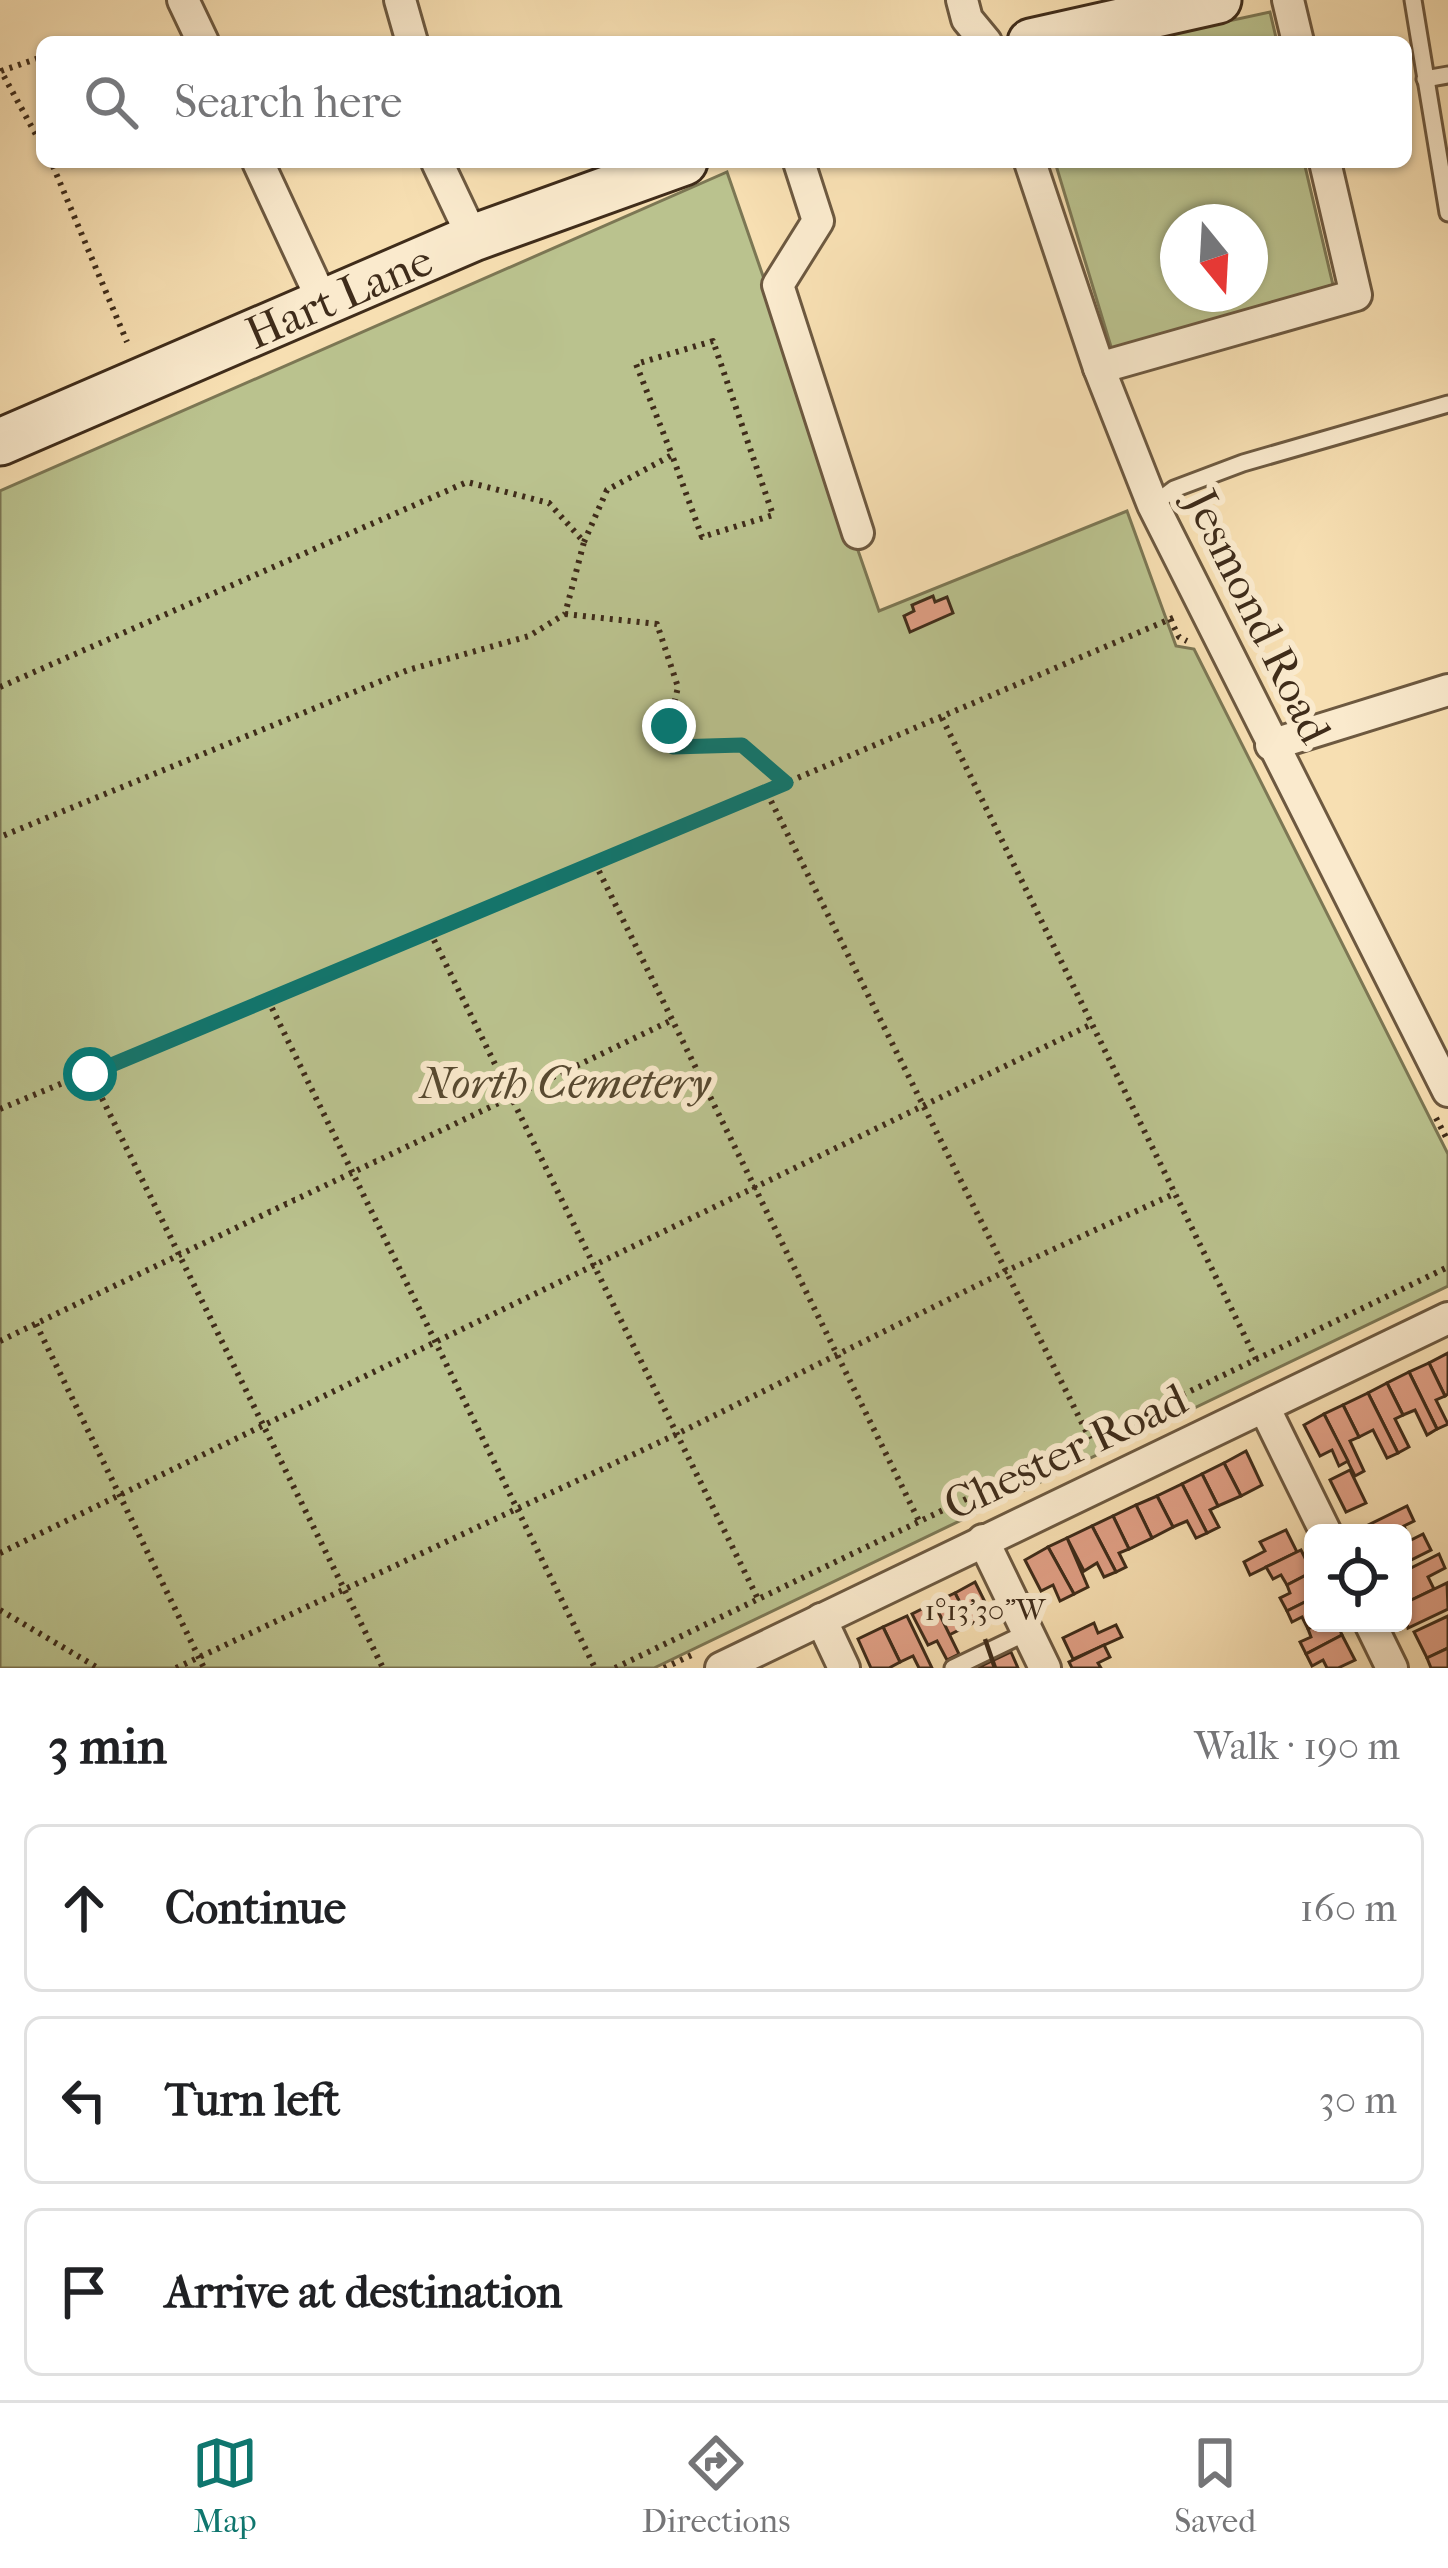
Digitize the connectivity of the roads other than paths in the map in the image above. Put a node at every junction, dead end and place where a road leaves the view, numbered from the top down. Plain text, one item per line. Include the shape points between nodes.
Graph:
1 (183, 0) edge
2 (400, 0) edge
3 (962, 0) edge
4 (1218, 0) edge
5 (1288, 0) edge
6 (1413, 0) edge
7 (199, 36) edge
8 (410, 36) edge
9 (981, 36) edge
10 (1058, 36) edge
11 (1297, 36) edge
12 (1448, 75) edge
13 (1425, 79) junction
14 (261, 168) edge
15 (440, 168) edge
16 (667, 168) edge
17 (801, 168) edge
18 (1032, 168) edge
19 (1326, 168) edge
20 (1448, 213) edge
21 (473, 238) junction
22 (323, 302) junction
23 (1099, 368) junction
24 (1448, 404) edge
25 (0, 442) edge
26 (1153, 505) junction
27 (858, 533) dead end
28 (1448, 690) edge
29 (1271, 745) junction
30 (1448, 1091) edge
31 (1448, 1318) edge
32 (1264, 1407) junction
33 (1322, 1524) edge
34 (982, 1540) junction
35 (820, 1618) junction
36 (1028, 1632) junction
37 (1374, 1632) edge
38 (721, 1668) edge
39 (844, 1668) edge
40 (952, 1668) edge
41 (1045, 1668) edge
42 (1392, 1668) edge

1 - 7 street
2 - 8 street
3 - 9 street
4 - 10 street
5 - 11 street
6 - 13 lane
12 - 13 lane
13 - 20 lane
14 - 22 street
15 - 21 street
16 - 21 street, Hart Lane
17 - 27 street via 818,220 778,285
18 - 23 street, Jesmond Road
19 - 23 street via 1356,295
21 - 22 street, Hart Lane
22 - 25 street, Hart Lane
23 - 26 street, Jesmond Road
24 - 26 lane via 1243,464 1174,488
26 - 29 street, Jesmond Road
28 - 29 street
29 - 30 street, Jesmond Road
31 - 32 street, Chester Road
32 - 33 street
32 - 34 street, Chester Road
34 - 35 street, Chester Road
34 - 36 street
35 - 38 street, Chester Road
35 - 39 street
36 - 40 lane
36 - 41 street
37 - 42 street

